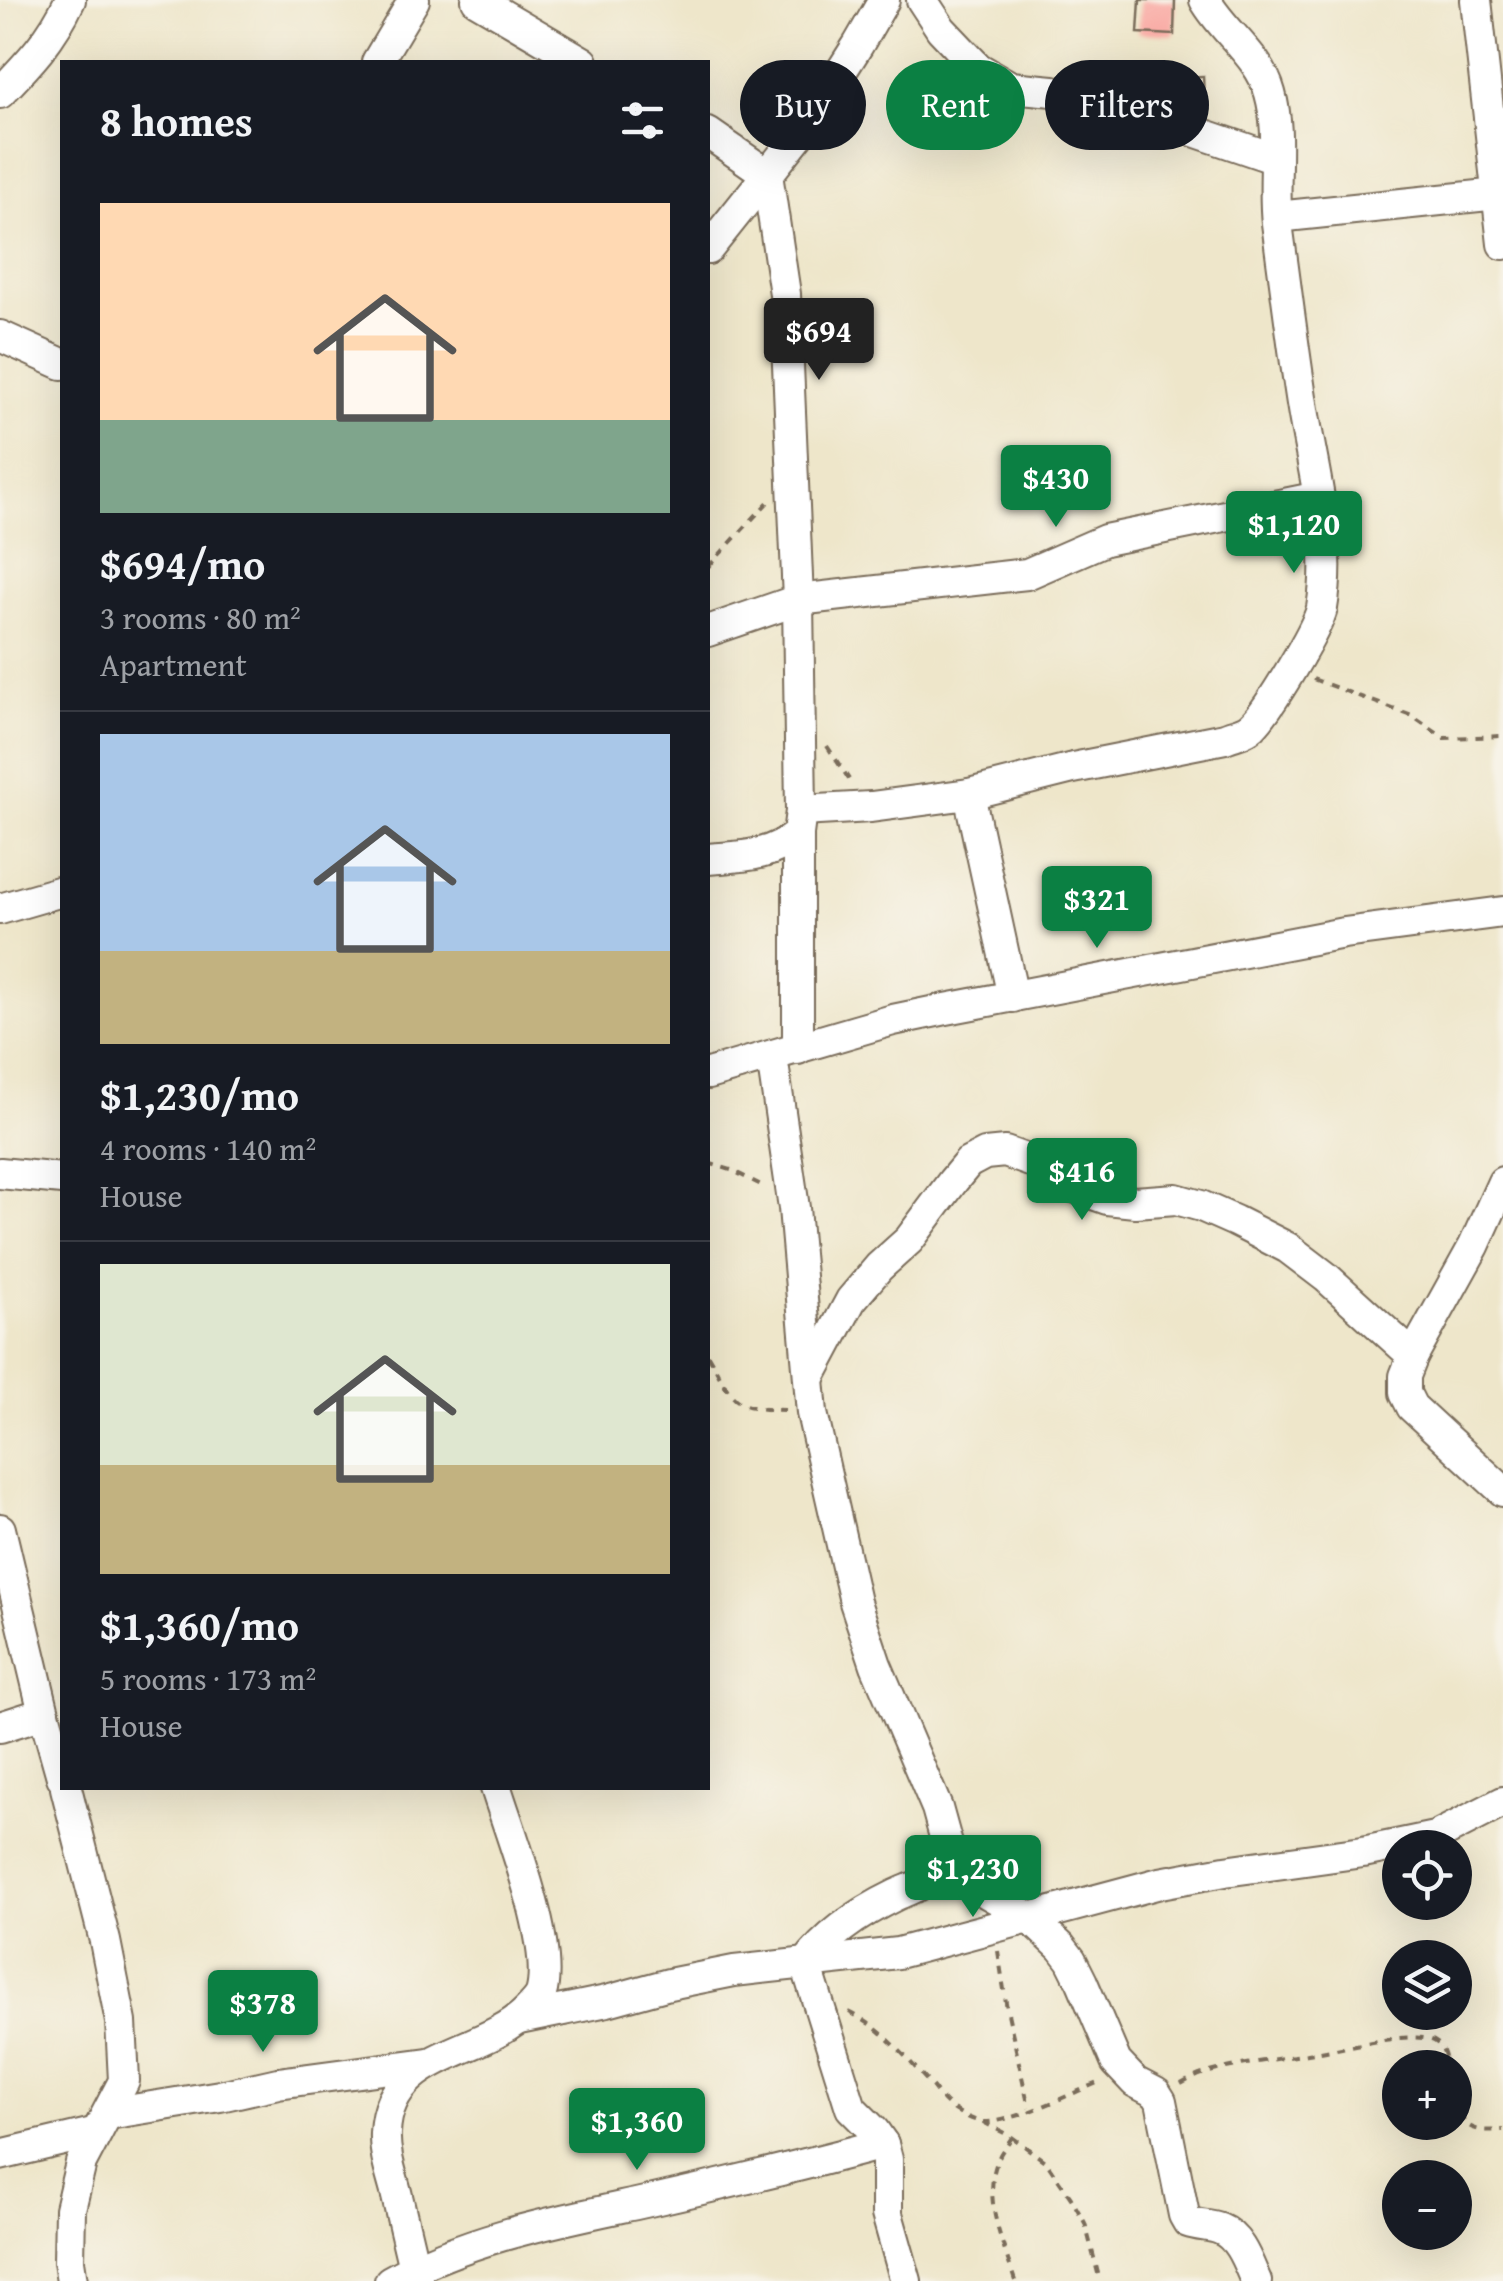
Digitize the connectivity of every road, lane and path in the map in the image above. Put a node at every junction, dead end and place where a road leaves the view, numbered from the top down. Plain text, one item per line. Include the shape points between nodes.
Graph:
1 (70, 0) edge
2 (414, 0) edge
3 (477, 0) edge
4 (884, 0) edge
5 (922, 0) edge
6 (1205, 0) edge
7 (1476, 0) edge
8 (378, 60) edge
9 (580, 60) edge
10 (0, 93) edge
11 (710, 134) edge
12 (1276, 158) junction
13 (767, 174) junction
14 (1498, 194) junction
15 (1276, 217) junction
16 (1503, 244) edge
17 (710, 246) edge
18 (5, 333) edge
19 (60, 363) edge
20 (793, 475) junction
21 (1319, 497) junction
22 (710, 565) edge
23 (798, 600) junction
24 (710, 629) edge
25 (1290, 671) junction
26 (1503, 736) edge
27 (825, 743) dead end
28 (969, 794) junction
29 (872, 806) junction
30 (799, 822) junction
31 (710, 859) edge
32 (60, 892) edge
33 (0, 910) edge
34 (1503, 912) edge
35 (1013, 997) junction
36 (785, 1053) junction
37 (710, 1073) edge
38 (710, 1164) edge
39 (0, 1173) edge
40 (60, 1179) edge
41 (1503, 1182) edge
42 (794, 1208) junction
43 (1413, 1356) junction
44 (710, 1358) edge
45 (810, 1377) junction
46 (812, 1412) junction
47 (1503, 1490) edge
48 (0, 1529) edge
49 (44, 1713) junction
50 (0, 1727) edge
51 (60, 1770) edge
52 (67, 1790) edge
53 (497, 1790) edge
54 (1503, 1802) edge
55 (947, 1870) junction
56 (978, 1888) junction
57 (1028, 1917) junction
58 (995, 1926) junction
59 (806, 1964) junction
60 (817, 2000) junction
61 (519, 2019) junction
62 (1443, 2050) edge
63 (428, 2063) junction
64 (1125, 2072) junction
65 (1161, 2101) junction
66 (1029, 2110) junction
67 (984, 2122) junction
68 (102, 2123) junction
69 (1472, 2128) edge
70 (1503, 2130) edge
71 (1012, 2137) junction
72 (884, 2144) junction
73 (0, 2155) edge
74 (407, 2276) edge
75 (72, 2281) edge
76 (906, 2281) edge
77 (1014, 2281) edge
78 (1100, 2281) edge
79 (1256, 2281) edge

1 - 10 street via 58,28
2 - 8 street
3 - 9 street
4 - 13 street via 807,125
5 - 12 street via 978,68 1011,88 1053,91
6 - 12 street via 1270,91
7 - 14 street
11 - 13 street
12 - 15 street
13 - 17 street
13 - 20 street via 786,294
14 - 15 street
14 - 16 street
15 - 21 street
18 - 19 street
20 - 22 path
20 - 23 street
21 - 23 street via 1105,540 1027,574
21 - 25 street via 1321,612
23 - 24 street
23 - 30 street
25 - 26 path via 1412,716 1444,738
25 - 28 street via 1249,730
27 - 29 path
28 - 29 street
28 - 35 street
29 - 30 street
30 - 31 street via 782,846
30 - 36 street
32 - 33 street
34 - 35 street via 1344,933
35 - 36 street via 893,1020
36 - 37 street
36 - 42 street
38 - 42 path via 760,1184
39 - 40 street
41 - 43 street
42 - 45 street
43 - 45 street via 1288,1248 1235,1221 1176,1199 1106,1199 1005,1152 968,1163 909,1240 851,1300
43 - 47 street via 1405,1376 1412,1407
44 - 46 path via 741,1405
45 - 46 street
46 - 55 street via 855,1602 938,1808
48 - 49 street
49 - 50 street
49 - 51 street
52 - 68 street via 121,2022 124,2080
53 - 61 street via 544,1963 540,1997
54 - 57 street via 1435,1838 1160,1883
55 - 56 street
55 - 59 street via 836,1931
56 - 57 street
56 - 58 street
57 - 58 street
57 - 64 street via 1071,1960
58 - 59 street via 898,1953
58 - 66 path
59 - 60 street
59 - 61 street via 734,1971
60 - 67 path via 865,2020 948,2106
60 - 72 street via 851,2108
61 - 63 street
62 - 65 path via 1418,2037 1276,2058 1207,2072
63 - 68 street via 278,2082
63 - 74 street via 404,2083 388,2110 385,2132
64 - 65 street
64 - 66 path
65 - 79 street via 1184,2215 1234,2239
66 - 67 path
67 - 71 path
68 - 73 street
68 - 75 street via 81,2163 70,2209
69 - 70 path
71 - 77 path via 999,2157 993,2200
71 - 78 path via 1046,2162 1071,2198
72 - 74 street via 494,2237 450,2251
72 - 76 street via 888,2214

